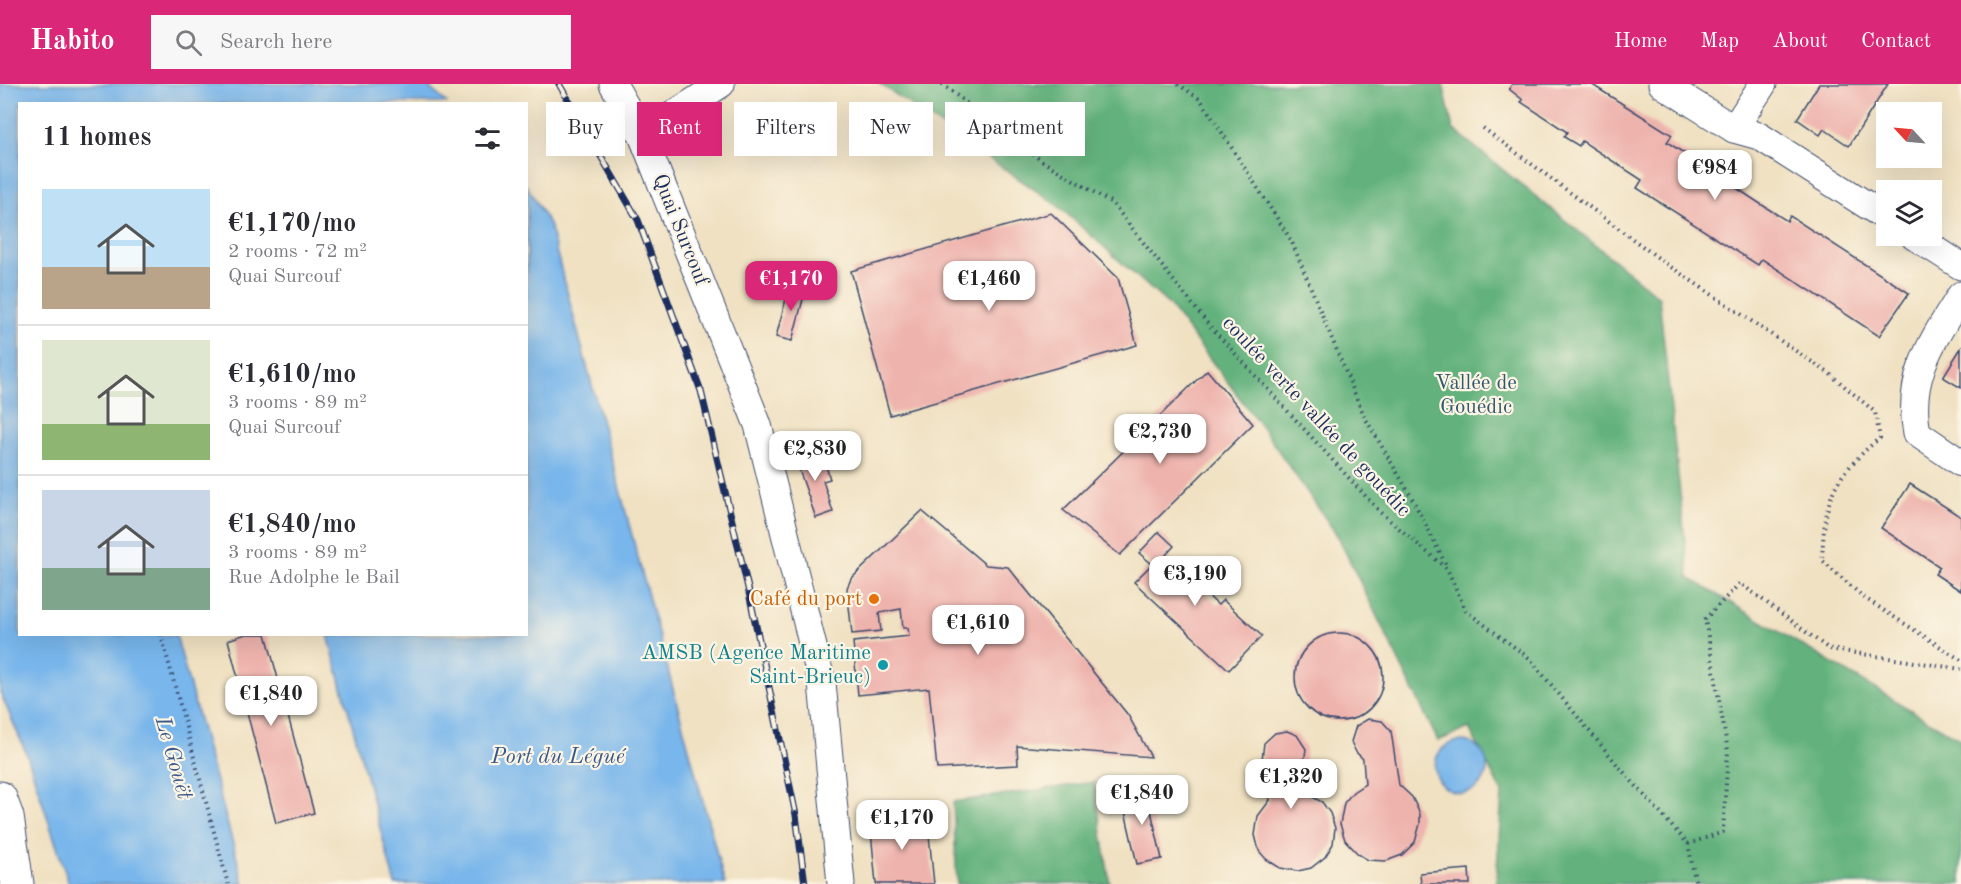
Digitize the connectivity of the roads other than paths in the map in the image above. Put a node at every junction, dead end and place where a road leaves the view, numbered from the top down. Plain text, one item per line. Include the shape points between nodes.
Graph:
1 (614, 84) edge
2 (722, 84) edge
3 (1662, 84) edge
4 (1763, 84) edge
5 (694, 102) edge
6 (637, 126) edge
7 (1734, 129) junction
8 (650, 156) edge
9 (1876, 211) edge
10 (1930, 246) edge
11 (1961, 266) edge
12 (1961, 295) edge
13 (1961, 463) edge
14 (4, 807) edge
15 (18, 884) edge
16 (841, 884) edge

1 - 6 street, Quai Surcouf
2 - 5 street
3 - 7 street
4 - 7 street
7 - 9 street via 1759,136
8 - 16 street, Quai Surcouf via 758,425 822,683
10 - 11 street
12 - 13 street via 1920,369 1912,409 1917,433
14 - 15 street

